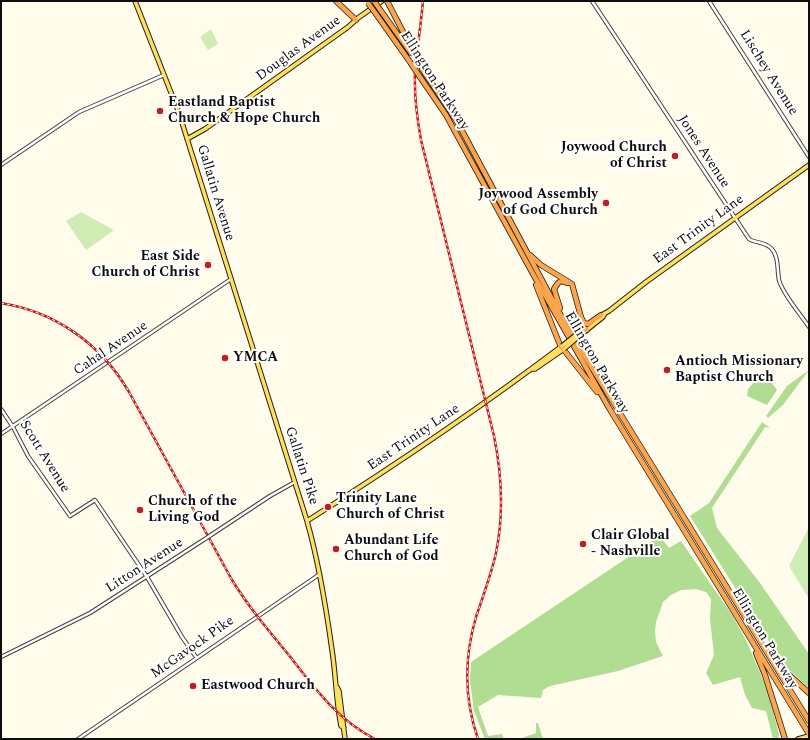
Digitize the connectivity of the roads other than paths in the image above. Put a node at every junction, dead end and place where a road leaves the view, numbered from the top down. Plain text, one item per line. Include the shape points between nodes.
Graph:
1 (135, 1) edge
2 (336, 1) edge
3 (339, 1) edge
4 (374, 1) edge
5 (382, 1) edge
6 (387, 1) edge
7 (592, 1) edge
8 (709, 1) edge
9 (367, 2) edge
10 (357, 19) junction
11 (411, 51) junction
12 (164, 76) junction
13 (187, 139) junction
14 (809, 157) edge
15 (1, 165) edge
16 (809, 165) edge
17 (734, 218) junction
18 (525, 249) junction
19 (224, 256) joint
20 (533, 274) junction
21 (231, 279) junction
22 (602, 315) junction
23 (567, 326) junction
24 (586, 327) junction
25 (809, 327) edge
26 (562, 348) junction
27 (609, 408) junction
28 (1, 409) edge
29 (13, 427) junction
30 (1, 434) edge
31 (295, 482) junction
32 (306, 521) junction
33 (320, 574) junction
34 (147, 577) junction
35 (739, 606) junction
36 (747, 633) junction
37 (1, 657) edge
38 (196, 657) junction
39 (809, 693) edge
40 (809, 721) edge
41 (783, 733) junction
42 (808, 734) edge
43 (78, 739) edge
44 (345, 739) edge
45 (781, 739) edge
46 (785, 739) edge
47 (798, 739) edge

1 - 12 main road, Gallatin Avenue
2 - 10 highway
3 - 10 highway
4 - 11 highway, Ellington Parkway, bridge
5 - 10 main road, Douglas Avenue
6 - 11 highway
7 - 17 street, Jones Avenue
8 - 14 street, Lischey Avenue
9 - 20 highway, Ellington Parkway, bridge via 446,115
10 - 13 main road, Douglas Avenue via 251,97
11 - 18 highway, Ellington Parkway, bridge via 458,125
12 - 13 main road, Gallatin Avenue
12 - 15 street via 79,112
13 - 19 main road, Gallatin Avenue
16 - 17 main road, East Trinity Lane
17 - 22 main road, East Trinity Lane
17 - 25 street, Jones Avenue via 748,239 769,246 774,252 780,282
18 - 23 highway, Ellington Parkway
18 - 24 highway via 541,265 572,284
19 - 21 main road, Gallatin Pike
20 - 26 highway
20 - 27 highway, Ellington Parkway
21 - 29 street, Cahal Avenue
21 - 31 main road, Gallatin Pike
22 - 24 highway
22 - 24 main road, East Trinity Lane via 603,317
23 - 24 highway via 554,289 561,281 571,285 579,318
23 - 35 highway, Ellington Parkway
24 - 26 main road, East Trinity Lane, bridge
26 - 27 highway
26 - 32 main road, East Trinity Lane via 368,482
27 - 36 highway, Ellington Parkway
28 - 29 street, Scott Avenue
29 - 30 street, Cahal Avenue
29 - 34 street, Scott Avenue via 28,456 70,516 95,500
31 - 32 main road, Gallatin Pike
31 - 34 street, Litton Avenue, bridge
32 - 33 main road, Gallatin Pike
33 - 38 street, McGavock Pike
33 - 44 main road, Gallatin Pike
34 - 37 street, Litton Avenue via 90,613
34 - 38 street
35 - 39 highway via 777,662
35 - 40 highway, Ellington Parkway
36 - 41 highway via 765,675
36 - 42 highway, Ellington Parkway
38 - 43 street, McGavock Pike
41 - 45 highway
41 - 46 highway
42 - 47 main road

